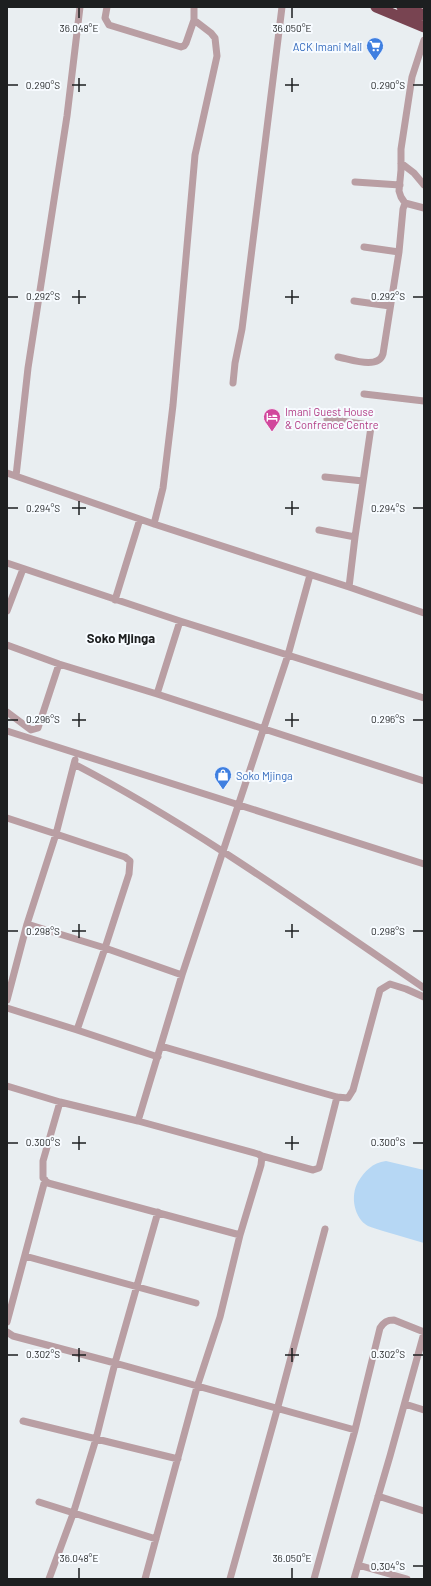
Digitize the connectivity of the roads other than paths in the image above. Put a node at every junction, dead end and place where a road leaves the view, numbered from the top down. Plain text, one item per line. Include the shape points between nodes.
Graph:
1 (80, 7) edge
2 (107, 7) edge
3 (194, 7) edge
4 (282, 7) edge
5 (376, 7) edge
6 (402, 7) edge
7 (424, 15) edge
8 (194, 20) junction
9 (424, 27) edge
10 (424, 40) edge
11 (401, 163) junction
12 (355, 182) dead end
13 (400, 185) junction
14 (424, 185) edge
15 (405, 203) junction
16 (424, 208) edge
17 (364, 247) dead end
18 (399, 252) junction
19 (354, 301) dead end
20 (390, 306) junction
21 (338, 357) dead end
22 (233, 382) dead end
23 (364, 394) dead end
24 (424, 401) edge
25 (327, 419) dead end
26 (7, 473) edge
27 (16, 476) junction
28 (325, 477) dead end
29 (363, 481) junction
30 (140, 519) junction
31 (154, 524) junction
32 (319, 530) dead end
33 (355, 537) junction
34 (7, 563) edge
35 (23, 569) junction
36 (310, 575) junction
37 (349, 587) junction
38 (115, 600) junction
39 (7, 611) edge
40 (424, 613) edge
41 (180, 621) junction
42 (7, 645) edge
43 (288, 655) junction
44 (59, 664) junction
45 (157, 694) junction
46 (424, 698) edge
47 (7, 712) edge
48 (263, 730) junction
49 (7, 731) edge
50 (76, 754) junction
51 (74, 764) junction
52 (424, 781) edge
53 (240, 804) junction
54 (7, 818) edge
55 (56, 834) junction
56 (223, 851) junction
57 (424, 864) edge
58 (27, 924) junction
59 (105, 948) junction
60 (182, 975) junction
61 (424, 988) edge
62 (424, 997) edge
63 (7, 1000) edge
64 (7, 1008) edge
65 (77, 1030) junction
66 (161, 1046) junction
67 (158, 1057) junction
68 (7, 1086) edge
69 (337, 1097) junction
70 (60, 1102) junction
71 (138, 1121) junction
72 (262, 1156) junction
73 (45, 1180) junction
74 (158, 1212) junction
75 (325, 1229) dead end
76 (240, 1235) junction
77 (25, 1256) junction
78 (136, 1287) junction
79 (196, 1303) dead end
80 (7, 1322) edge
81 (7, 1332) edge
82 (424, 1333) edge
83 (115, 1363) junction
84 (197, 1387) junction
85 (405, 1404) junction
86 (277, 1410) junction
87 (424, 1410) edge
88 (23, 1421) dead end
89 (355, 1430) junction
90 (96, 1439) junction
91 (178, 1460) junction
92 (378, 1496) junction
93 (39, 1502) dead end
94 (424, 1511) edge
95 (73, 1514) junction
96 (156, 1539) junction
97 (358, 1566) junction
98 (49, 1579) edge
99 (145, 1579) edge
100 (230, 1579) edge
101 (314, 1579) edge
102 (354, 1579) edge
103 (407, 1579) edge

1 - 27 street via 28,368
2 - 8 street via 105,18 109,24 181,47 186,43
3 - 8 street
4 - 22 street via 242,329
5 - 9 highway
6 - 7 highway
8 - 31 street via 212,33 217,56 195,155 173,406 163,488
10 - 11 street via 412,77
11 - 13 street
11 - 14 street
12 - 13 street
13 - 15 street via 400,195
15 - 16 street
15 - 18 street
17 - 18 street
18 - 20 street
19 - 20 street
20 - 21 street via 381,358 377,362 369,363
23 - 24 street
25 - 29 street via 371,427
26 - 27 street
27 - 30 street
28 - 29 street
29 - 33 street
30 - 31 street
30 - 38 street
31 - 36 street
32 - 33 street
33 - 37 street
34 - 35 street
35 - 38 street
35 - 39 street
36 - 37 street
36 - 43 street
37 - 40 street
38 - 41 street
41 - 43 street
41 - 45 street
42 - 44 street
43 - 46 street
43 - 48 street
44 - 45 street
44 - 47 street via 38,728 31,730
45 - 48 street
48 - 52 street
48 - 53 street
49 - 50 street
50 - 51 street
50 - 53 street
51 - 55 street
51 - 56 street via 138,798
53 - 56 street
53 - 57 street
54 - 55 street
55 - 58 street
55 - 59 street via 120,854 130,861 129,874
56 - 60 street
56 - 61 street
58 - 59 street
58 - 63 street
59 - 60 street
59 - 65 street
60 - 66 street
62 - 69 street via 390,984 380,990 353,1090 348,1098
64 - 65 street
65 - 67 street
66 - 67 street
66 - 69 street
67 - 71 street
68 - 70 street
69 - 72 street via 319,1168 313,1170
70 - 71 street
70 - 73 street via 43,1161 42,1175
71 - 72 street
72 - 76 street
73 - 74 street via 48,1183
73 - 77 street
74 - 76 street
74 - 78 street
75 - 86 street
76 - 84 street via 220,1317
77 - 78 street
77 - 80 street
78 - 79 street
78 - 83 street
81 - 83 street via 13,1336
82 - 85 street
82 - 89 street via 394,1320 384,1322 380,1328
83 - 84 street
83 - 90 street
84 - 86 street
84 - 91 street
85 - 87 street
85 - 92 street
86 - 89 street
86 - 100 street
88 - 90 street
89 - 101 street
90 - 91 street
90 - 95 street
91 - 96 street
92 - 94 street
92 - 97 street
93 - 95 street
95 - 96 street
95 - 98 street
96 - 99 street
97 - 102 street
97 - 103 street

